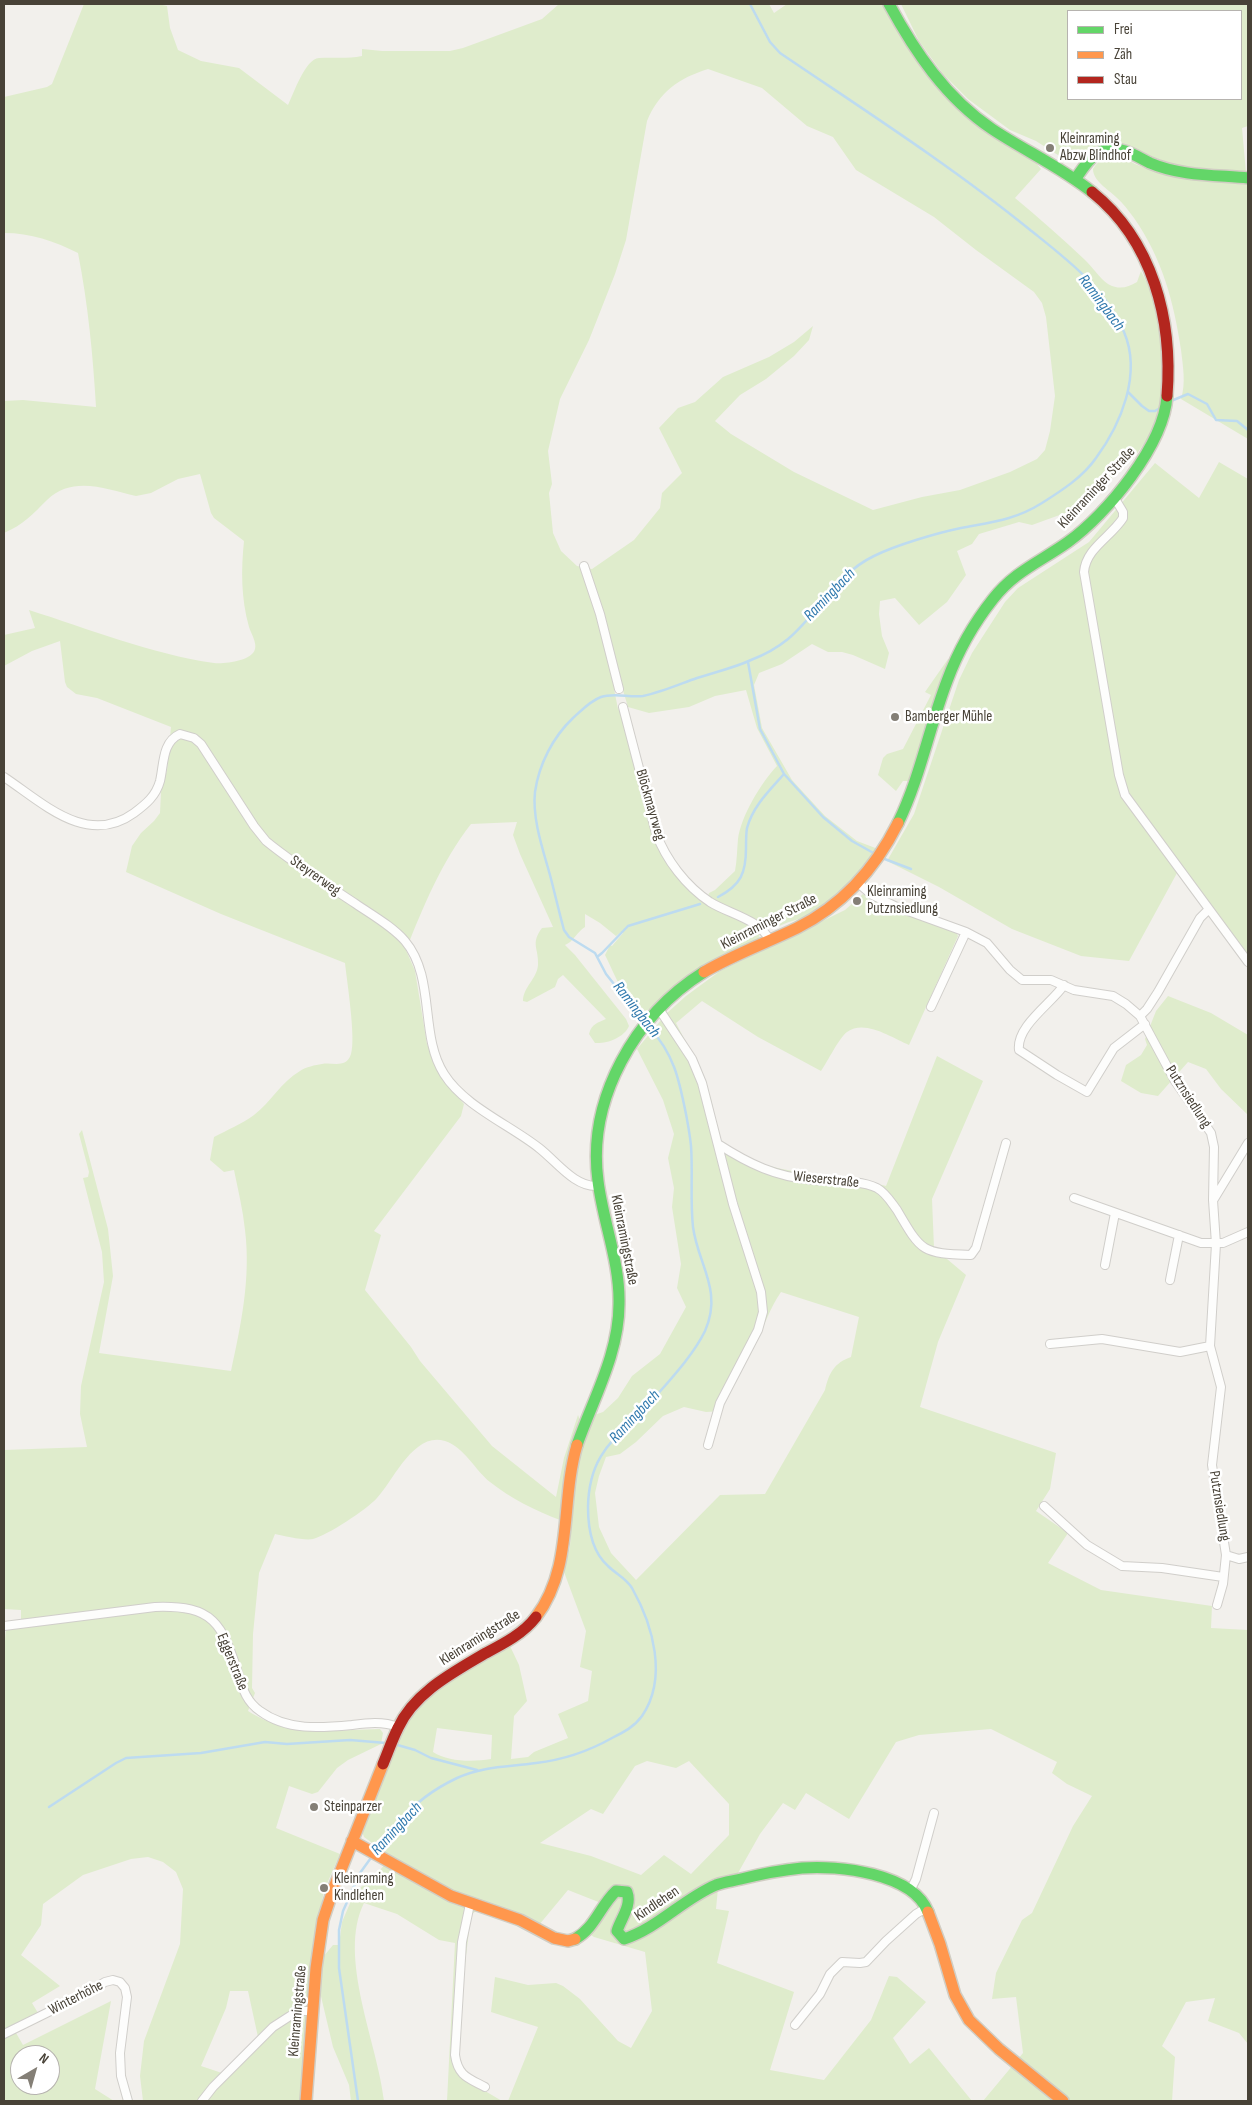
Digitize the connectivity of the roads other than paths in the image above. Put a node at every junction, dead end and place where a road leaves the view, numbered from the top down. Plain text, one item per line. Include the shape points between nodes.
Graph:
1 (889, 4) edge
2 (1076, 178) junction
3 (1248, 178) edge
4 (1114, 497) junction
5 (584, 566) dead end
6 (619, 689) dead end
7 (623, 707) dead end
8 (4, 777) edge
9 (858, 883) junction
10 (1208, 910) junction
11 (966, 932) junction
12 (770, 941) junction
13 (1248, 962) edge
14 (1064, 985) junction
15 (931, 1007) dead end
16 (657, 1012) junction
17 (1140, 1016) junction
18 (1145, 1024) junction
19 (633, 1042) joint
20 (1248, 1142) edge
21 (1006, 1143) dead end
22 (718, 1144) junction
23 (598, 1186) junction
24 (1074, 1198) dead end
25 (1213, 1200) junction
26 (1115, 1213) junction
27 (1248, 1232) edge
28 (1179, 1235) junction
29 (1216, 1244) junction
30 (1105, 1265) dead end
31 (1170, 1280) dead end
32 (1050, 1344) dead end
33 (1210, 1346) junction
34 (708, 1445) dead end
35 (1044, 1506) dead end
36 (1226, 1554) junction
37 (1248, 1557) edge
38 (1224, 1577) junction
39 (1217, 1605) dead end
40 (4, 1626) edge
41 (397, 1729) junction
42 (934, 1813) dead end
43 (352, 1841) junction
44 (911, 1889) junction
45 (470, 1904) junction
46 (926, 1908) junction
47 (312, 2011) junction
48 (795, 2025) dead end
49 (4, 2034) edge
50 (485, 2087) dead end
51 (128, 2101) edge
52 (202, 2101) edge
53 (306, 2101) edge
54 (1063, 2101) edge

1 - 2 main road, Kleinraminger Straße via 918,52 955,100 999,134
2 - 3 main road via 1090,159 1107,150 1118,150 1155,166
2 - 4 main road, Kleinraminger Straße via 1106,202 1129,230 1151,269 1163,313 1168,359 1165,414 1149,454
4 - 9 main road, Kleinraminger Straße via 1073,538 1008,581 976,623 948,677 911,793 896,829 880,857
4 - 10 street via 1123,518 1090,555 1084,572 1119,775 1125,795
5 - 6 street
7 - 12 street, Blöckmayrweg via 663,851 681,875 706,899 761,928
8 - 23 street, Steyrerweg via 81,825 106,825 130,816 151,799 160,780 168,743 173,737 180,734 194,738 266,840 405,941 422,978 438,1063 450,1083 580,1182
9 - 11 street, Putznsiedlung via 872,895 898,907
9 - 12 main road, Kleinraminger Straße via 823,914
10 - 13 street
10 - 17 street
11 - 14 street, Putznsiedlung via 987,943 1022,980 1051,980
11 - 15 street
12 - 16 main road, Kleinraminger Straße via 695,978
14 - 17 street, Putznsiedlung via 1074,990 1113,996
14 - 18 street via 1028,1027 1019,1050 1087,1092 1114,1048
16 - 19 main road, Kleinraminger Straße
16 - 22 street via 692,1059 702,1083
17 - 18 street, Putznsiedlung
18 - 25 street, Putznsiedlung via 1175,1081 1211,1133 1214,1147
19 - 23 main road, Kleinramingstraße via 611,1081 600,1116 595,1157
20 - 25 street
21 - 22 street, Wieserstraße via 976,1248 971,1255 942,1254 925,1249 915,1241 890,1198 872,1186 772,1173 742,1160
22 - 34 street via 761,1292 763,1312 758,1330 720,1403
23 - 41 main road, Kleinramingstraße via 616,1264 618,1320 611,1359 583,1426 572,1464 562,1560 556,1586 542,1611 522,1632 434,1684 411,1707
24 - 26 street
25 - 29 street, Putznsiedlung
26 - 28 street
26 - 30 street
27 - 29 street via 1229,1242
28 - 29 street via 1201,1243
28 - 31 street
29 - 33 street, Putznsiedlung
32 - 33 street via 1102,1339 1180,1352
33 - 36 street, Putznsiedlung via 1221,1387 1212,1465
35 - 38 street via 1087,1545 1122,1566
36 - 37 street, Putznsiedlung via 1238,1559
36 - 38 street
38 - 39 street
40 - 41 street, Eggerstraße via 155,1607 195,1610 219,1627 246,1697 270,1717 304,1727 370,1723
41 - 43 main road, Kleinramingstraße
42 - 44 street
43 - 45 main road, Kindlehen via 423,1883
43 - 47 main road, Kleinramingstraße via 323,1920
44 - 45 main road, Kindlehen via 876,1876 833,1868 770,1872 718,1884 640,1934 624,1939 617,1931 618,1924 630,1901 627,1892 616,1891 590,1928 575,1940 568,1941 550,1936 518,1919
44 - 46 main road
45 - 50 street via 462,1942 455,2055 460,2072
46 - 48 street via 866,1962 842,1962 834,1968 820,1994
46 - 54 main road via 955,1995 969,2020
47 - 52 street via 302,2011 273,2027
47 - 53 main road, Kleinramingstraße
49 - 51 street, Winterhöhe via 105,1982 120,1982 127,1997 120,2053 121,2076

